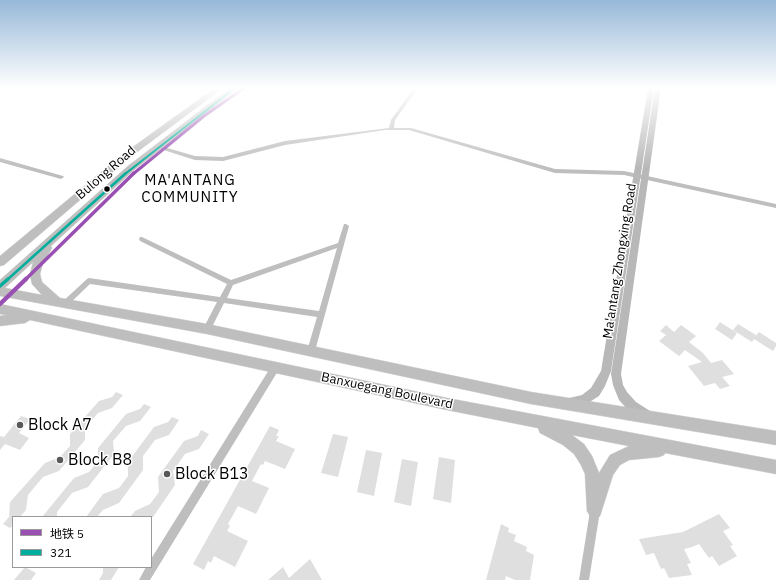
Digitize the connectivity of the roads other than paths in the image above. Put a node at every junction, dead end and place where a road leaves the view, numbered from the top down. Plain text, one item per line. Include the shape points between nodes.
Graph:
1 (183, 115) edge
2 (199, 115) edge
3 (397, 115) edge
4 (648, 115) edge
5 (653, 115) edge
6 (391, 128) junction
7 (157, 147) junction
8 (0, 160) edge
9 (642, 176) junction
10 (60, 177) dead end
11 (776, 206) edge
12 (346, 226) dead end
13 (40, 228) junction
14 (60, 231) junction
15 (142, 240) dead end
16 (341, 244) junction
17 (0, 254) edge
18 (0, 262) edge
19 (231, 283) junction
20 (0, 286) edge
21 (0, 292) edge
22 (222, 300) junction
23 (61, 303) junction
24 (0, 309) edge
25 (320, 314) junction
26 (42, 318) junction
27 (0, 321) edge
28 (207, 329) junction
29 (311, 351) junction
30 (276, 368) junction
31 (567, 404) junction
32 (656, 419) junction
33 (530, 421) junction
34 (776, 438) edge
35 (677, 449) junction
36 (776, 467) edge
37 (594, 511) junction
38 (152, 567) edge
39 (151, 568) edge
40 (144, 580) edge
41 (584, 580) edge

1 - 13 main road, Bulong Road via 126,156
2 - 7 main road, Bulong Road
3 - 6 street
4 - 9 street, Ma'antang Zhongxing Road
5 - 9 street, Ma'antang Zhongxing Road
6 - 7 street via 285,143 223,158 195,158
6 - 9 street via 419,131 555,170
7 - 14 main road, Bulong Road
8 - 10 street
9 - 11 street
9 - 31 street, Ma'antang Zhongxing Road via 606,371 594,392 584,399
9 - 32 street, Ma'antang Zhongxing Road via 616,374 618,385 632,406
12 - 16 street
13 - 17 main road
13 - 18 main road, Bulong Road
14 - 20 main road, Bulong Road
14 - 23 main road via 45,250 35,274 37,284 45,293
15 - 19 street
16 - 19 street
16 - 25 street
19 - 22 street
21 - 23 main road, Banxuegang Boulevard
22 - 23 street via 89,281
22 - 25 street
22 - 28 street
23 - 28 main road, Banxuegang Boulevard
24 - 26 main road, Banxuegang Boulevard
25 - 29 street
26 - 27 main road
26 - 30 main road, Banxuegang Boulevard
28 - 29 main road, Banxuegang Boulevard
29 - 31 main road, Banxuegang Boulevard
30 - 33 main road, Banxuegang Boulevard
30 - 38 street
31 - 32 main road, Banxuegang Boulevard
32 - 34 main road, Banxuegang Boulevard
33 - 35 main road, Banxuegang Boulevard
33 - 37 main road via 568,440 583,455 592,474
35 - 36 main road, Banxuegang Boulevard
35 - 37 main road via 628,453 615,460 607,472
37 - 41 street
39 - 40 street

